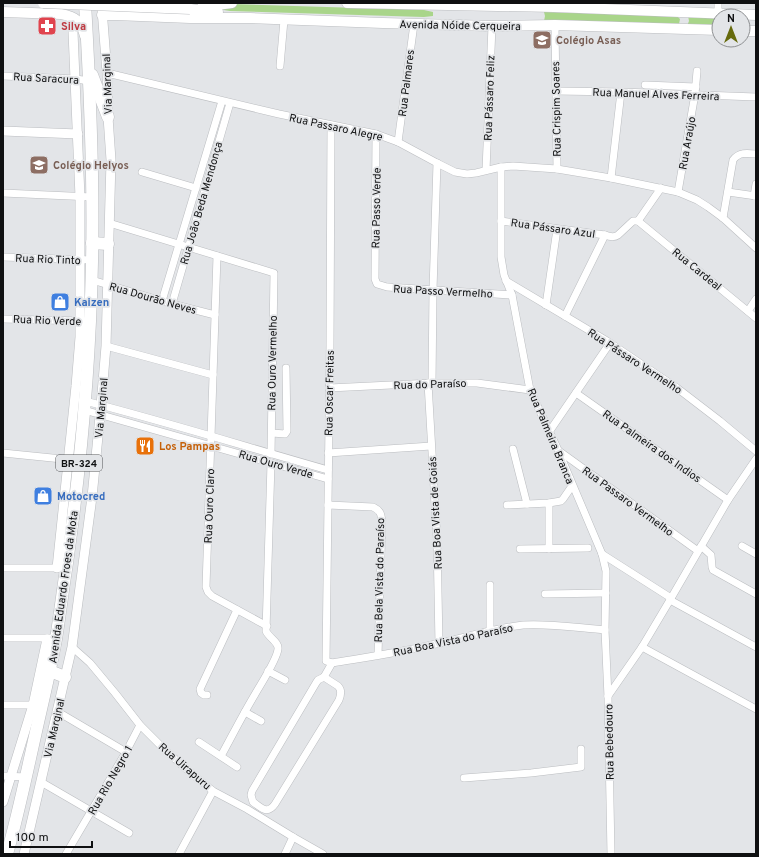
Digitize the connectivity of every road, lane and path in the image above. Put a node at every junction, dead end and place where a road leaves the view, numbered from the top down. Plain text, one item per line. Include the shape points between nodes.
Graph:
1 (43, 3) edge
2 (66, 3) edge
3 (85, 3) edge
4 (102, 3) edge
5 (106, 3) edge
6 (232, 3) edge
7 (347, 3) edge
8 (416, 4) edge
9 (554, 5) edge
10 (190, 9) junction
11 (711, 9) edge
12 (3, 12) edge
13 (666, 12) junction
14 (61, 14) junction
15 (102, 15) junction
16 (115, 15) junction
17 (250, 18) junction
18 (284, 20) junction
19 (414, 24) junction
20 (556, 25) junction
21 (492, 26) junction
22 (663, 28) junction
23 (711, 30) edge
24 (73, 32) dead end
25 (87, 43) junction
26 (89, 65) junction
27 (280, 66) dead end
28 (697, 71) dead end
29 (107, 73) junction
30 (3, 76) edge
31 (76, 79) junction
32 (89, 81) junction
33 (645, 85) dead end
34 (556, 91) junction
35 (696, 91) junction
36 (621, 92) junction
37 (756, 97) edge
38 (222, 101) junction
39 (230, 103) junction
40 (108, 117) junction
41 (331, 125) junction
42 (3, 131) edge
43 (78, 134) junction
44 (91, 134) junction
45 (376, 134) junction
46 (398, 142) junction
47 (756, 154) edge
48 (437, 164) junction
49 (501, 167) junction
50 (557, 169) junction
51 (486, 170) junction
52 (142, 172) dead end
53 (611, 178) junction
54 (756, 184) edge
55 (196, 188) junction
56 (661, 188) junction
57 (678, 192) junction
58 (728, 192) junction
59 (3, 193) edge
60 (755, 196) edge
61 (80, 197) junction
62 (92, 197) junction
63 (723, 218) junction
64 (501, 221) junction
65 (638, 221) junction
66 (109, 223) junction
67 (557, 229) junction
68 (605, 235) junction
69 (92, 243) junction
70 (108, 244) junction
71 (179, 244) junction
72 (189, 247) junction
73 (756, 248) edge
74 (217, 256) junction
75 (3, 257) edge
76 (80, 260) junction
77 (92, 260) junction
78 (92, 280) junction
79 (506, 281) junction
80 (376, 282) joint
81 (107, 284) junction
82 (433, 290) junction
83 (512, 295) junction
84 (756, 299) edge
85 (162, 301) junction
86 (172, 304) junction
87 (546, 305) junction
88 (748, 311) junction
89 (215, 315) junction
90 (565, 316) junction
91 (756, 318) edge
92 (3, 319) edge
93 (85, 321) junction
94 (610, 343) junction
95 (106, 346) junction
96 (286, 368) dead end
97 (213, 375) junction
98 (430, 383) junction
99 (329, 388) junction
100 (530, 390) junction
101 (576, 393) junction
102 (85, 406) junction
103 (101, 410) junction
104 (549, 432) junction
105 (272, 433) junction
106 (211, 435) junction
107 (211, 445) junction
108 (431, 446) junction
109 (512, 449) dead end
110 (558, 450) junction
111 (756, 451) edge
112 (3, 453) edge
113 (328, 453) junction
114 (271, 454) junction
115 (756, 458) edge
116 (74, 460) junction
117 (271, 463) junction
118 (328, 470) junction
119 (328, 479) junction
120 (572, 486) junction
121 (728, 500) junction
122 (549, 503) junction
123 (527, 504) junction
124 (328, 505) junction
125 (507, 505) dead end
126 (742, 546) dead end
127 (588, 548) dead end
128 (520, 549) dead end
129 (549, 549) junction
130 (700, 549) junction
131 (602, 554) junction
132 (756, 554) edge
133 (3, 562) edge
134 (6, 568) edge
135 (61, 568) junction
136 (490, 585) dead end
137 (606, 593) junction
138 (545, 594) dead end
139 (756, 594) edge
140 (671, 599) junction
141 (237, 610) junction
142 (267, 626) junction
143 (490, 630) junction
144 (605, 630) junction
145 (3, 638) edge
146 (52, 638) junction
147 (439, 644) junction
148 (72, 647) junction
149 (642, 647) junction
150 (756, 647) edge
151 (378, 655) junction
152 (329, 662) junction
153 (50, 671) junction
154 (268, 671) junction
155 (65, 677) junction
156 (324, 677) junction
157 (285, 680) dead end
158 (208, 695) dead end
159 (608, 697) junction
160 (3, 705) edge
161 (37, 705) junction
162 (756, 709) edge
163 (58, 712) junction
164 (245, 712) junction
165 (260, 721) dead end
166 (140, 725) junction
167 (199, 742) dead end
168 (581, 749) dead end
169 (126, 752) junction
170 (221, 756) junction
171 (237, 767) dead end
172 (7, 776) edge
173 (26, 777) junction
174 (464, 778) dead end
175 (41, 782) junction
176 (214, 791) junction
177 (3, 802) edge
178 (92, 812) junction
179 (129, 833) dead end
180 (293, 838) junction
181 (7, 848) edge
182 (25, 853) edge
183 (66, 854) edge
184 (179, 854) edge
185 (284, 854) edge
186 (323, 854) edge
187 (611, 854) edge

1 - 10 main road, bridge
2 - 14 main road
3 - 25 highway, Avenida Eduardo Froes da Mota / BR-324
4 - 15 street, Via Marginal
5 - 16 main road via 107,8
6 - 10 main road
7 - 8 main road, Avenida Nóide Cerqueira
8 - 9 main road, Avenida Nóide Cerqueira
9 - 13 main road, Avenida Nóide Cerqueira
10 - 17 main road, Avenida Nóide Cerqueira
11 - 13 main road, Avenida Nóide Cerqueira
12 - 14 main road
13 - 22 main road via 669,22
14 - 25 main road via 78,21
15 - 16 main road, Avenida Nóide Cerqueira
15 - 29 street, Via Marginal
16 - 17 main road, Avenida Nóide Cerqueira
17 - 18 main road, Avenida Nóide Cerqueira
18 - 19 main road, Avenida Nóide Cerqueira
18 - 27 street
19 - 21 main road, Avenida Nóide Cerqueira
19 - 46 street, Rua Palmares
20 - 21 main road, Avenida Nóide Cerqueira
20 - 22 main road, Avenida Nóide Cerqueira
20 - 34 street, Rua Crispim Soares
21 - 51 street, Rua Pássaro Feliz
22 - 23 main road, Avenida Nóide Cerqueira
24 - 31 street
25 - 26 highway, Avenida Eduardo Froes da Mota / BR-324
26 - 32 highway, Avenida Eduardo Froes da Mota / BR-324
26 - 40 highway
28 - 35 street, Rua Araújo
29 - 38 street, Rua Passaro Alegre
29 - 40 street, Via Marginal
30 - 31 street, Rua Saracura
31 - 32 street, Rua Saracura
31 - 43 street
32 - 44 highway, Avenida Eduardo Froes da Mota / BR-324
33 - 35 street
34 - 36 street, Rua Manuel Alves Ferreira
34 - 50 street, Rua Crispim Soares
35 - 36 street, Rua Manuel Alves Ferreira
35 - 37 street, Rua Manuel Alves Ferreira
35 - 57 street, Rua Araújo
36 - 53 street
38 - 39 street, Rua Passaro Alegre
38 - 55 street, Rua João Beda Mendonça
39 - 41 street, Rua Passaro Alegre
39 - 72 street, Rua João Beda Mendonça
40 - 66 street, Via Marginal via 111,160
41 - 45 street, Rua Passaro Alegre
41 - 99 street, Rua Oscar Freitas
42 - 43 street
43 - 44 street
43 - 61 street
44 - 62 highway, Avenida Eduardo Froes da Mota / BR-324
45 - 46 street, Rua Passaro Alegre
45 - 80 street, Rua Passo Verde
46 - 48 street, Rua Passaro Alegre
47 - 58 street via 742,153 734,158
48 - 51 street, Rua Passaro Alegre via 467,174
48 - 82 street, Rua Boa Vista de Goiás
49 - 50 street, Rua Passaro Alegre
49 - 51 street, Rua Passaro Alegre
49 - 64 street, Rua Palmeira Branca
50 - 53 street, Rua Passaro Alegre
52 - 55 street
53 - 56 street, Rua Passaro Alegre
54 - 60 street
55 - 71 street, Rua João Beda Mendonça
56 - 57 street, Rua Passaro Alegre
56 - 65 street
57 - 63 street, Rua Passaro Alegre via 697,200
58 - 60 street
58 - 63 street
59 - 61 street
61 - 62 street
61 - 76 street
62 - 69 highway, Avenida Eduardo Froes da Mota / BR-324
63 - 73 street, Rua Passaro Alegre
64 - 67 street, Rua Pássaro Azul
64 - 79 street, Rua Palmeira Branca via 501,257
65 - 68 street via 633,221 615,237
65 - 88 street, Rua Cardeal
66 - 70 street, Via Marginal
66 - 71 street
67 - 68 street, Rua Pássaro Azul
67 - 87 street
68 - 90 street
69 - 70 highway
69 - 77 highway, Avenida Eduardo Froes da Mota / BR-324
70 - 81 street, Via Marginal
71 - 72 street
71 - 85 street, Rua João Beda Mendonça
72 - 74 street
72 - 86 street, Rua João Beda Mendonça
74 - 89 street, Rua Ouro Claro
74 - 105 street, Rua Ouro Vermelho via 274,273
75 - 76 street, Rua Rio Tinto
76 - 77 street, Rua Rio Tinto
76 - 93 street
77 - 78 highway, Avenida Eduardo Froes da Mota / BR-324
78 - 81 street, Rua Dourão Neves
78 - 93 highway, Avenida Eduardo Froes da Mota / BR-324
79 - 83 street, Rua Palmeira Branca
79 - 87 street, Rua Pássaro Vermelho
80 - 82 street, Rua Passo Vermelho via 379,286
81 - 85 street, Rua Dourão Neves
81 - 95 street, Via Marginal
82 - 83 street, Rua Passo Vermelho
82 - 98 street, Rua Boa Vista de Goiás
83 - 100 street, Rua Palmeira Branca
84 - 88 street
85 - 86 street, Rua Dourão Neves
86 - 89 street, Rua Dourão Neves
87 - 90 street, Rua Pássaro Vermelho
88 - 91 street, Rua Cardeal
89 - 97 street, Rua Ouro Claro
90 - 94 street, Rua Pássaro Vermelho
92 - 93 street, Rua Rio Verde
93 - 102 highway, Avenida Eduardo Froes da Mota / BR-324
93 - 116 street via 80,337 76,386
94 - 101 street
94 - 111 street, Rua Pássaro Vermelho via 677,388
95 - 97 street
95 - 103 street, Via Marginal
96 - 105 street via 287,431 285,434
97 - 106 street, Rua Ouro Claro
98 - 99 street, Rua do Paraíso
98 - 100 street, Rua do Paraíso via 477,383
98 - 108 street, Rua Boa Vista de Goiás
99 - 113 street, Rua Oscar Freitas
100 - 104 street, Rua Palmeira Branca
101 - 104 street
101 - 121 street, Rua Palmeira dos Indios
102 - 103 street, Rua Ouro Verde
102 - 116 highway, Avenida Eduardo Froes da Mota / BR-324
103 - 106 street, Rua Ouro Verde
103 - 107 street, Rua Ouro Verde
103 - 148 street, Via Marginal
104 - 110 street, Rua Palmeira Branca
105 - 114 street, Rua Ouro Vermelho
106 - 107 street, Rua Ouro Claro
106 - 114 street, Rua Ouro Verde
107 - 117 street, Rua Ouro Verde
107 - 141 street, Rua Ouro Claro via 206,587 212,596
108 - 113 street
108 - 147 street, Rua Boa Vista de Goiás via 437,539
109 - 123 street
110 - 120 street, Rua Palmeira Branca
110 - 130 street, Rua Passaro Vermelho
112 - 116 street
113 - 118 street, Rua Oscar Freitas
114 - 118 street, Rua Ouro Verde
115 - 121 street
116 - 135 highway, Avenida Eduardo Froes da Mota / BR-324 via 73,515
117 - 119 street, Rua Ouro Verde
117 - 142 street
118 - 119 street, Rua Oscar Freitas
119 - 124 street, Rua Oscar Freitas
120 - 122 street via 562,500
120 - 131 street, Rua Palmeira Branca
121 - 130 street
122 - 123 street
122 - 129 street
123 - 125 street
124 - 151 street, Rua Bela Vista do Paraíso via 374,507 381,514
124 - 152 street, Rua Oscar Freitas
126 - 132 street
127 - 129 street
128 - 129 street
130 - 139 street via 711,555 713,570
130 - 140 street
131 - 137 street, Rua Palmeira Branca via 606,571
131 - 140 street
133 - 134 street
134 - 135 street
135 - 146 highway, Avenida Eduardo Froes da Mota / BR-324
136 - 143 street
137 - 138 street
137 - 144 street, Rua Palmeira Branca
140 - 149 street
140 - 150 street
141 - 142 street, Rua Ouro Claro
141 - 158 street via 200,689 201,693
142 - 154 street via 267,634 278,649
143 - 144 street, Rua Boa Vista do Paraíso via 541,625
143 - 147 street, Rua Boa Vista do Paraíso
144 - 159 street, Rua Bebedouro
145 - 146 street
146 - 153 highway, Avenida Eduardo Froes da Mota / BR-324
146 - 161 street
147 - 151 street, Rua Boa Vista do Paraíso
148 - 155 street, Via Marginal
148 - 166 street, Rua Uirapuru via 90,663
149 - 159 street
149 - 162 street
151 - 152 street, Rua Boa Vista do Paraíso
152 - 156 street
153 - 155 highway
153 - 161 highway, Avenida Eduardo Froes da Mota / BR-324
154 - 157 street
154 - 164 street
155 - 163 street, Via Marginal
156 - 156 street via 316,683 252,791 253,802 263,809 272,809 339,700 340,688
159 - 187 street, Rua Bebedouro
160 - 161 street
161 - 172 street
161 - 173 highway, Avenida Eduardo Froes da Mota / BR-324
163 - 169 street
163 - 175 street, Via Marginal
164 - 165 street
164 - 170 street
166 - 169 street, Rua Rio Negro 1
166 - 176 street, Rua Uirapuru
167 - 170 street
168 - 174 street via 581,767
169 - 178 street, Rua Rio Negro 1
170 - 171 street
172 - 173 street
172 - 177 street
173 - 181 highway, Avenida Eduardo Froes da Mota / BR-324
175 - 178 street
175 - 182 street, Via Marginal
176 - 180 street, Rua Uirapuru
176 - 184 street
178 - 179 street
178 - 183 street, Rua Rio Negro 1
180 - 185 street
180 - 186 street, Rua Uirapuru

